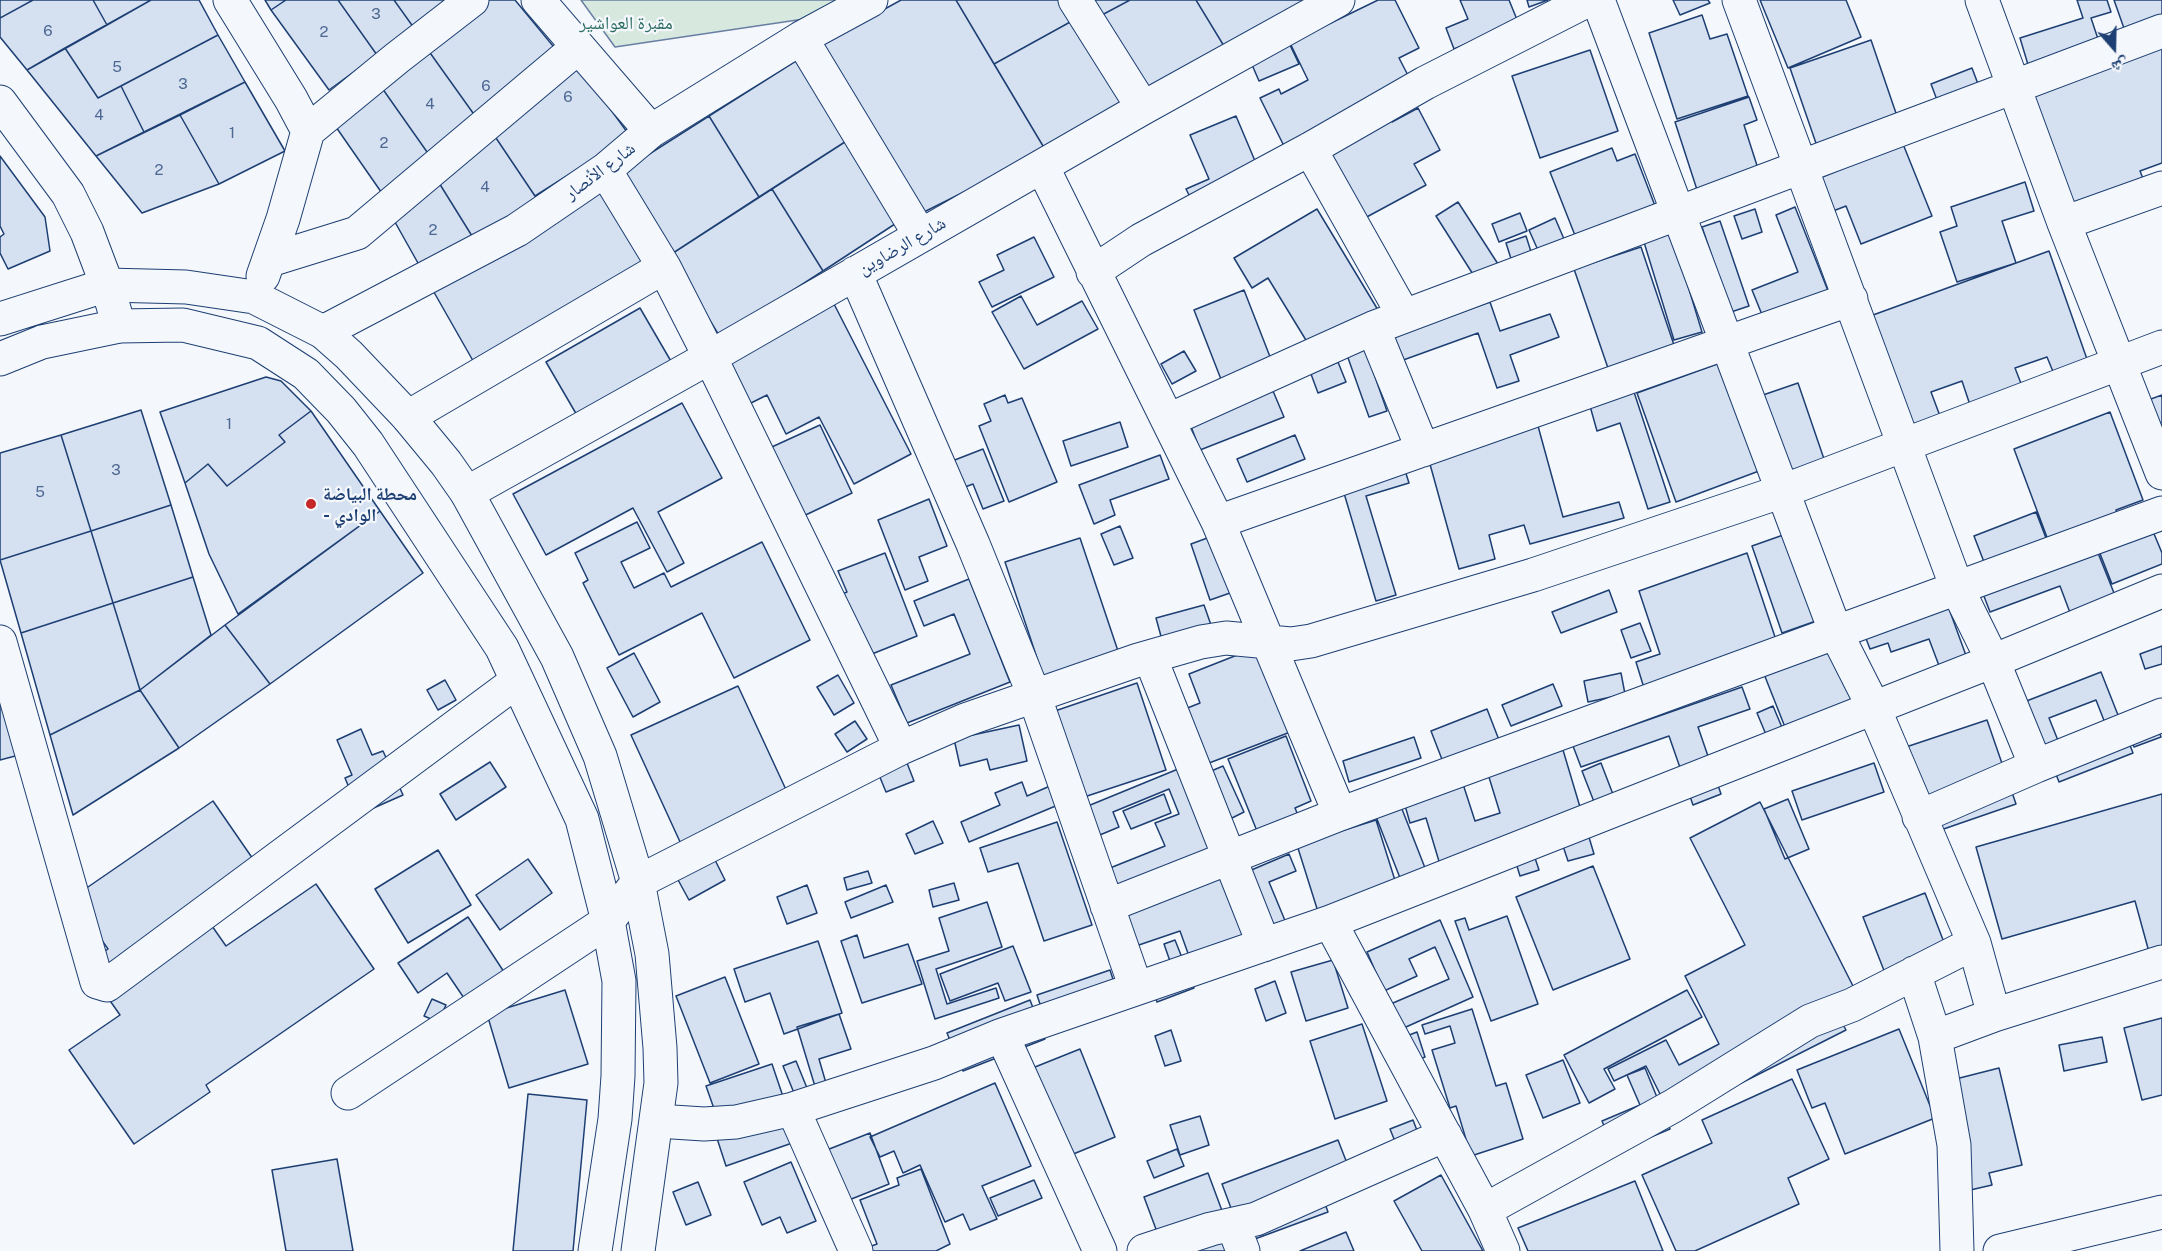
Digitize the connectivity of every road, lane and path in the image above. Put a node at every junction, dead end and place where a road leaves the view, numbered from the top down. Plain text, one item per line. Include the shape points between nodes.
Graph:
1 (230, 0) edge
2 (472, 0) edge
3 (538, 0) edge
4 (871, 0) edge
5 (1076, 0) edge
6 (1338, 0) edge
7 (1588, 0) edge
8 (1598, 0) edge
9 (1739, 0) edge
10 (1983, 0) edge
11 (2162, 31) edge
12 (801, 38) junction
13 (578, 48) junction
14 (2014, 86) junction
15 (0, 102) edge
16 (1143, 108) junction
17 (308, 131) junction
18 (651, 131) junction
19 (1310, 149) junction
20 (1042, 166) junction
21 (1802, 166) junction
22 (605, 170) junction
23 (2162, 188) edge
24 (1678, 213) junction
25 (2064, 224) junction
26 (920, 235) junction
27 (270, 260) junction
28 (664, 267) junction
29 (1093, 272) junction
30 (855, 273) junction
31 (106, 285) junction
32 (254, 297) junction
33 (1851, 299) junction
34 (1404, 316) junction
35 (0, 319) edge
36 (118, 326) junction
37 (1373, 328) junction
38 (322, 332) junction
39 (1728, 342) junction
40 (2162, 346) edge
41 (710, 357) junction
42 (0, 359) edge
43 (2118, 363) junction
44 (408, 417) junction
45 (1168, 420) junction
46 (1904, 445) junction
47 (1423, 450) junction
48 (2162, 473) edge
49 (1783, 491) junction
50 (467, 493) junction
51 (2162, 513) edge
52 (1218, 522) junction
53 (1958, 588) junction
54 (2162, 591) edge
55 (1836, 633) junction
56 (0, 642) edge
57 (1268, 643) junction
58 (1150, 657) junction
59 (1993, 661) junction
60 (517, 681) junction
61 (1034, 695) junction
62 (1873, 706) junction
63 (2162, 715) edge
64 (901, 748) junction
65 (2036, 766) junction
66 (1340, 814) junction
67 (1919, 817) junction
68 (1230, 857) junction
69 (638, 882) junction
70 (1107, 906) junction
71 (608, 921) junction
72 (1330, 922) junction
73 (1974, 943) junction
74 (1264, 945) junction
75 (2162, 962) edge
76 (1914, 973) junction
77 (1136, 988) junction
78 (1994, 1015) junction
79 (1002, 1035) junction
80 (1935, 1037) junction
81 (348, 1093) dead end
82 (793, 1108) junction
83 (657, 1120) junction
84 (1445, 1135) junction
85 (1485, 1210) junction
86 (2162, 1212) edge
87 (1238, 1238) edge
88 (595, 1251) edge
89 (638, 1251) edge
90 (856, 1251) edge
91 (1100, 1251) edge
92 (1144, 1251) edge
93 (1503, 1251) edge
94 (1957, 1251) edge
95 (2000, 1251) edge

1 - 17 street
2 - 17 street
3 - 13 street
4 - 12 street, شارع الأنصار
5 - 16 street
6 - 16 street, شارع الرضاوين
7 - 19 street via 1425,83
8 - 24 street
9 - 21 street
10 - 14 street
11 - 14 street
12 - 18 street, شارع الأنصار
12 - 26 street
13 - 18 street
13 - 27 street via 357,233
14 - 21 street
14 - 25 street
15 - 31 street via 68,194
16 - 20 street, شارع الرضاوين
17 - 27 street
18 - 22 street, شارع الأنصار
19 - 29 street via 1141,240
19 - 34 street
20 - 26 street, شارع الرضاوين
20 - 29 street
21 - 24 street
21 - 33 street
22 - 28 street
22 - 38 street, شارع الأنصار via 517,230
23 - 25 street
24 - 34 street
24 - 39 street
25 - 43 street
26 - 30 street, شارع الرضاوين
27 - 32 street
28 - 41 street
28 - 44 street
29 - 45 street
30 - 41 street, شارع الرضاوين
30 - 61 street
31 - 32 street via 186,287
31 - 35 street
31 - 36 street
32 - 38 street
33 - 39 street
33 - 46 street
34 - 37 street
36 - 42 street via 42,342
36 - 60 street via 183,325 258,343 306,374 368,444 502,648
37 - 45 street
37 - 47 street
38 - 44 street
39 - 47 street
39 - 49 street
40 - 43 street
41 - 50 street, شارع الرضاوين
41 - 64 street
43 - 46 street
43 - 48 street
44 - 50 street
45 - 52 street
46 - 49 street
46 - 53 street
47 - 52 street
49 - 55 street
49 - 57 street via 1533,575 1311,641
50 - 69 street via 561,667 600,756
51 - 53 street
52 - 57 street
53 - 55 street
53 - 59 street
54 - 59 street
55 - 62 street
55 - 66 street
56 - 60 street via 97,982 107,985
57 - 58 street via 1226,638
57 - 66 street
58 - 61 street
58 - 68 street
59 - 62 street
59 - 65 street
60 - 71 street via 582,819
61 - 64 street
61 - 70 street
62 - 67 street
62 - 72 street
63 - 65 street
64 - 69 street
65 - 67 street
66 - 68 street
67 - 73 street
68 - 70 street
68 - 74 street
69 - 71 street
69 - 83 street via 652,954 660,1048
70 - 77 street
71 - 81 street
71 - 88 street via 619,981 618,1076
72 - 74 street
72 - 84 street
73 - 76 street
73 - 78 street
74 - 77 street
75 - 78 street
76 - 80 street
76 - 85 street via 1852,1005 1810,1021 1673,1106
77 - 79 street
78 - 80 street
79 - 82 street via 934,1063
79 - 91 street
80 - 94 street via 1954,1145
82 - 83 street via 736,1122
82 - 90 street
83 - 89 street
84 - 85 street
84 - 87 street via 1256,1219
85 - 93 street
86 - 95 street
87 - 92 street via 1211,1229

